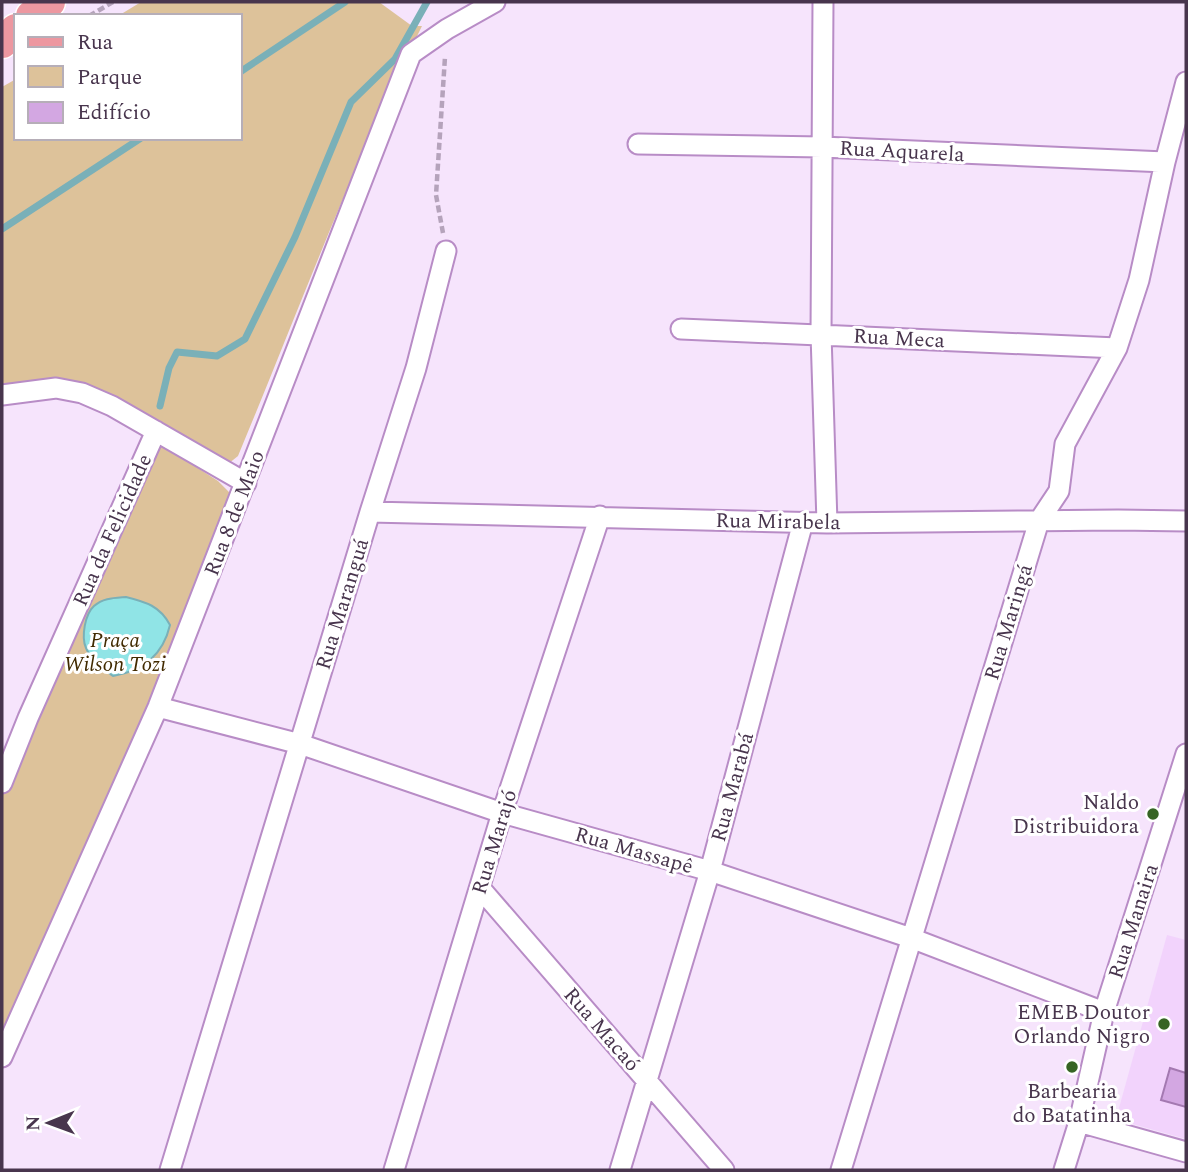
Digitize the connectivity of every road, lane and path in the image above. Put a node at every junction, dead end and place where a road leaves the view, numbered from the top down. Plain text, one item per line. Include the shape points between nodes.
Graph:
1 (49, 2) edge
2 (113, 2) edge
3 (495, 2) edge
4 (823, 2) edge
5 (34, 14) edge
6 (92, 14) edge
7 (447, 29) junction
8 (1186, 82) edge
9 (638, 144) dead end
10 (822, 147) junction
11 (1165, 162) junction
12 (446, 251) joint
13 (681, 329) dead end
14 (821, 334) junction
15 (1117, 348) junction
16 (2, 395) edge
17 (156, 431) junction
18 (246, 483) junction
19 (370, 512) junction
20 (600, 516) junction
21 (1039, 521) junction
22 (1186, 521) edge
23 (803, 523) junction
24 (827, 523) junction
25 (158, 706) junction
26 (300, 744) junction
27 (1186, 754) edge
28 (2, 783) edge
29 (502, 813) junction
30 (709, 871) junction
31 (480, 888) junction
32 (911, 938) junction
33 (1104, 1012) junction
34 (2, 1057) edge
35 (646, 1080) junction
36 (1079, 1122) junction
37 (1186, 1152) edge
38 (170, 1170) edge
39 (394, 1170) edge
40 (621, 1170) edge
41 (724, 1170) edge
42 (841, 1170) edge
43 (1064, 1170) edge

1 - 5 main road
2 - 6 path
3 - 7 street, Rua 8 de Maio
4 - 10 street
7 - 12 path via 436,195
7 - 18 street, Rua 8 de Maio via 411,54
8 - 11 street, Rua Maringá
9 - 10 street, Rua Aquarela
10 - 11 street, Rua Aquarela
10 - 14 street
11 - 15 street, Rua Maringá via 1139,280
12 - 19 street, Rua Maranguá via 416,368
13 - 14 street, Rua Meca
14 - 15 street, Rua Meca
14 - 24 street
15 - 21 street, Rua Maringá via 1065,444 1059,491
16 - 17 street via 56,388 82,393
17 - 18 street
17 - 28 street, Rua da Felicidade
18 - 25 street, Rua 8 de Maio
19 - 20 street, Rua Mirabela
19 - 26 street, Rua Maranguá
20 - 23 street, Rua Mirabela
20 - 29 street, Rua Marajó
21 - 22 street, Rua Mirabela
21 - 24 street, Rua Mirabela
21 - 32 street, Rua Maringá
23 - 24 street, Rua Mirabela
23 - 30 street, Rua Marabá
25 - 26 street, Rua Massapê
25 - 34 street, Rua 8 de Maio
26 - 29 street, Rua Massapê
26 - 38 street, Rua Maranguá
27 - 33 street, Rua Manaira
29 - 30 street, Rua Massapê
29 - 31 street, Rua Marajó
30 - 32 street, Rua Massapê
30 - 35 street, Rua Marabá
31 - 35 street, Rua Macaó
31 - 39 street, Rua Marajó
32 - 33 street, Rua Massapê
32 - 42 street, Rua Maringá
33 - 36 street, Rua Manaira
35 - 40 street, Rua Marabá
35 - 41 street, Rua Macaó
36 - 37 street
36 - 43 street, Rua Manaira

